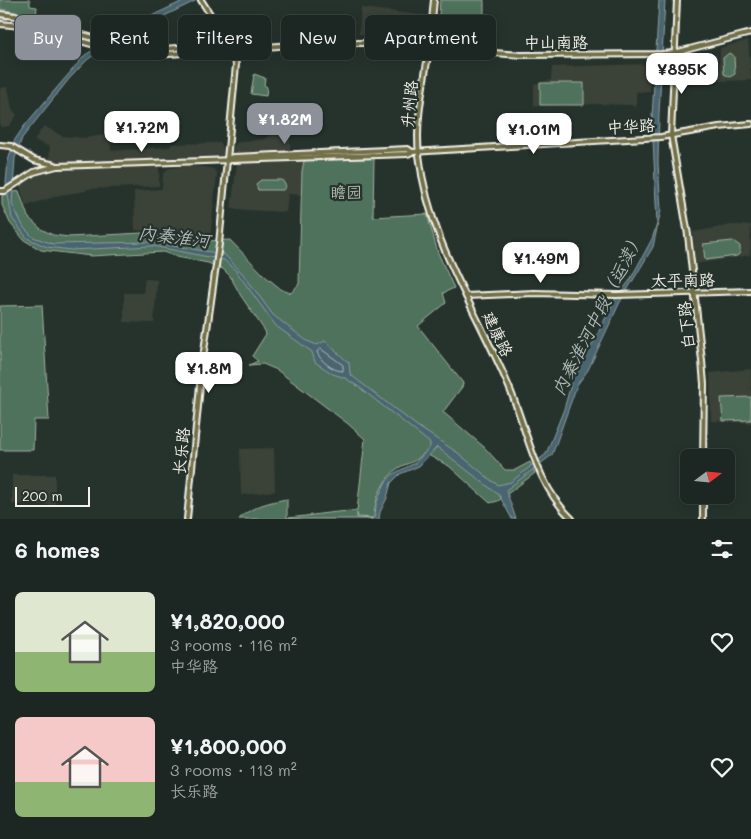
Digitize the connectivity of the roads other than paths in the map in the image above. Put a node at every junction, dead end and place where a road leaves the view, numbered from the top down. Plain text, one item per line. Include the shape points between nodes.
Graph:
1 (201, 0) edge
2 (434, 0) edge
3 (677, 0) edge
4 (0, 14) edge
5 (210, 15) edge
6 (433, 15) edge
7 (0, 24) edge
8 (751, 33) edge
9 (91, 37) edge
10 (365, 43) edge
11 (91, 44) edge
12 (271, 47) edge
13 (496, 53) edge
14 (674, 54) junction
15 (235, 60) edge
16 (428, 60) edge
17 (751, 124) edge
18 (671, 135) junction
19 (0, 145) edge
20 (419, 152) junction
21 (226, 159) junction
22 (32, 160) junction
23 (57, 166) junction
24 (33, 172) junction
25 (2, 191) edge
26 (751, 291) edge
27 (695, 292) junction
28 (466, 296) junction
29 (703, 449) edge
30 (703, 504) edge
31 (187, 519) edge
32 (572, 519) edge
33 (703, 519) edge

1 - 5 main road
2 - 6 main road, 升州路
3 - 14 main road
4 - 9 main road, bridge
7 - 11 main road via 26,26
8 - 14 main road
10 - 12 main road, 中山南路
13 - 14 main road, 中山南路
14 - 18 main road
15 - 21 main road
16 - 20 main road, 升州路 via 418,124
17 - 18 main road, 中华路
18 - 20 main road, 中华路
18 - 27 main road, 白下路
19 - 22 main road, 中华路 via 11,146
20 - 21 main road, 中华路 via 408,149
20 - 28 main road, 建康路 via 435,225 446,257
21 - 23 main road, 中华路
21 - 31 main road, 长乐路
22 - 23 main road, 中华路
22 - 24 main road
23 - 24 main road, 中华路
24 - 25 main road, 中华路
26 - 27 main road, 太平南路
27 - 28 main road, 太平南路
27 - 29 main road, 白下路 via 704,384
28 - 32 main road, 建康路 via 510,388 547,488
30 - 33 main road

